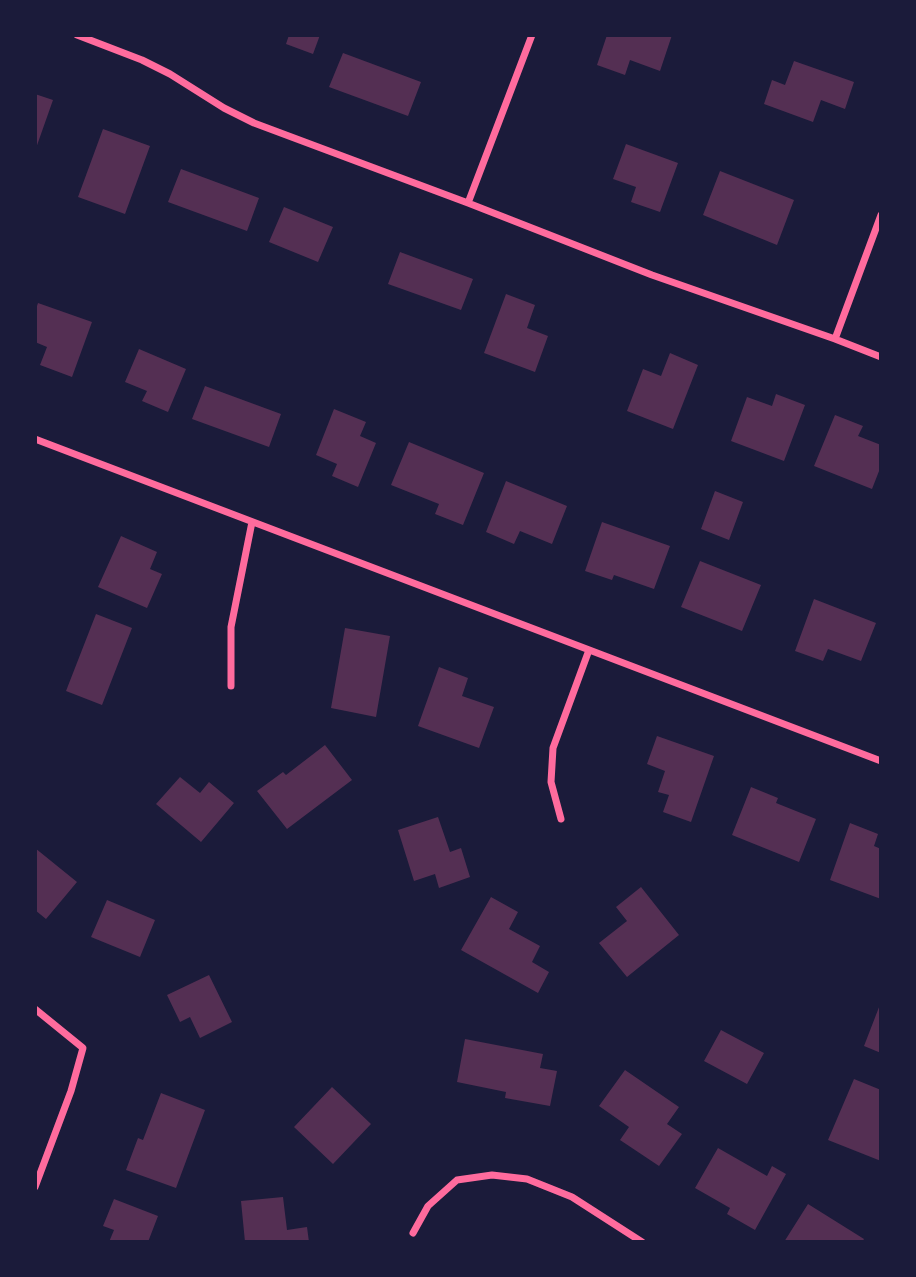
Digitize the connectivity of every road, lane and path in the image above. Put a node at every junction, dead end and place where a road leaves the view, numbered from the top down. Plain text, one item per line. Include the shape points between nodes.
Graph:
1 (77, 35) edge
2 (532, 35) edge
3 (468, 203) junction
4 (881, 215) edge
5 (835, 339) junction
6 (881, 357) edge
7 (35, 439) edge
8 (252, 522) junction
9 (589, 650) junction
10 (231, 687) dead end
11 (881, 761) edge
12 (561, 819) dead end
13 (35, 1009) edge
14 (35, 1187) edge
15 (413, 1233) dead end
16 (642, 1242) edge

1 - 3 street via 142,60 254,123
2 - 3 street
3 - 5 street via 652,275
4 - 5 street
5 - 6 street
7 - 8 street
8 - 9 street
8 - 10 street via 231,627
9 - 11 street
9 - 12 street via 554,748 551,782
13 - 14 street via 83,1048
15 - 16 street via 428,1206 457,1180 492,1174 527,1179 572,1197

